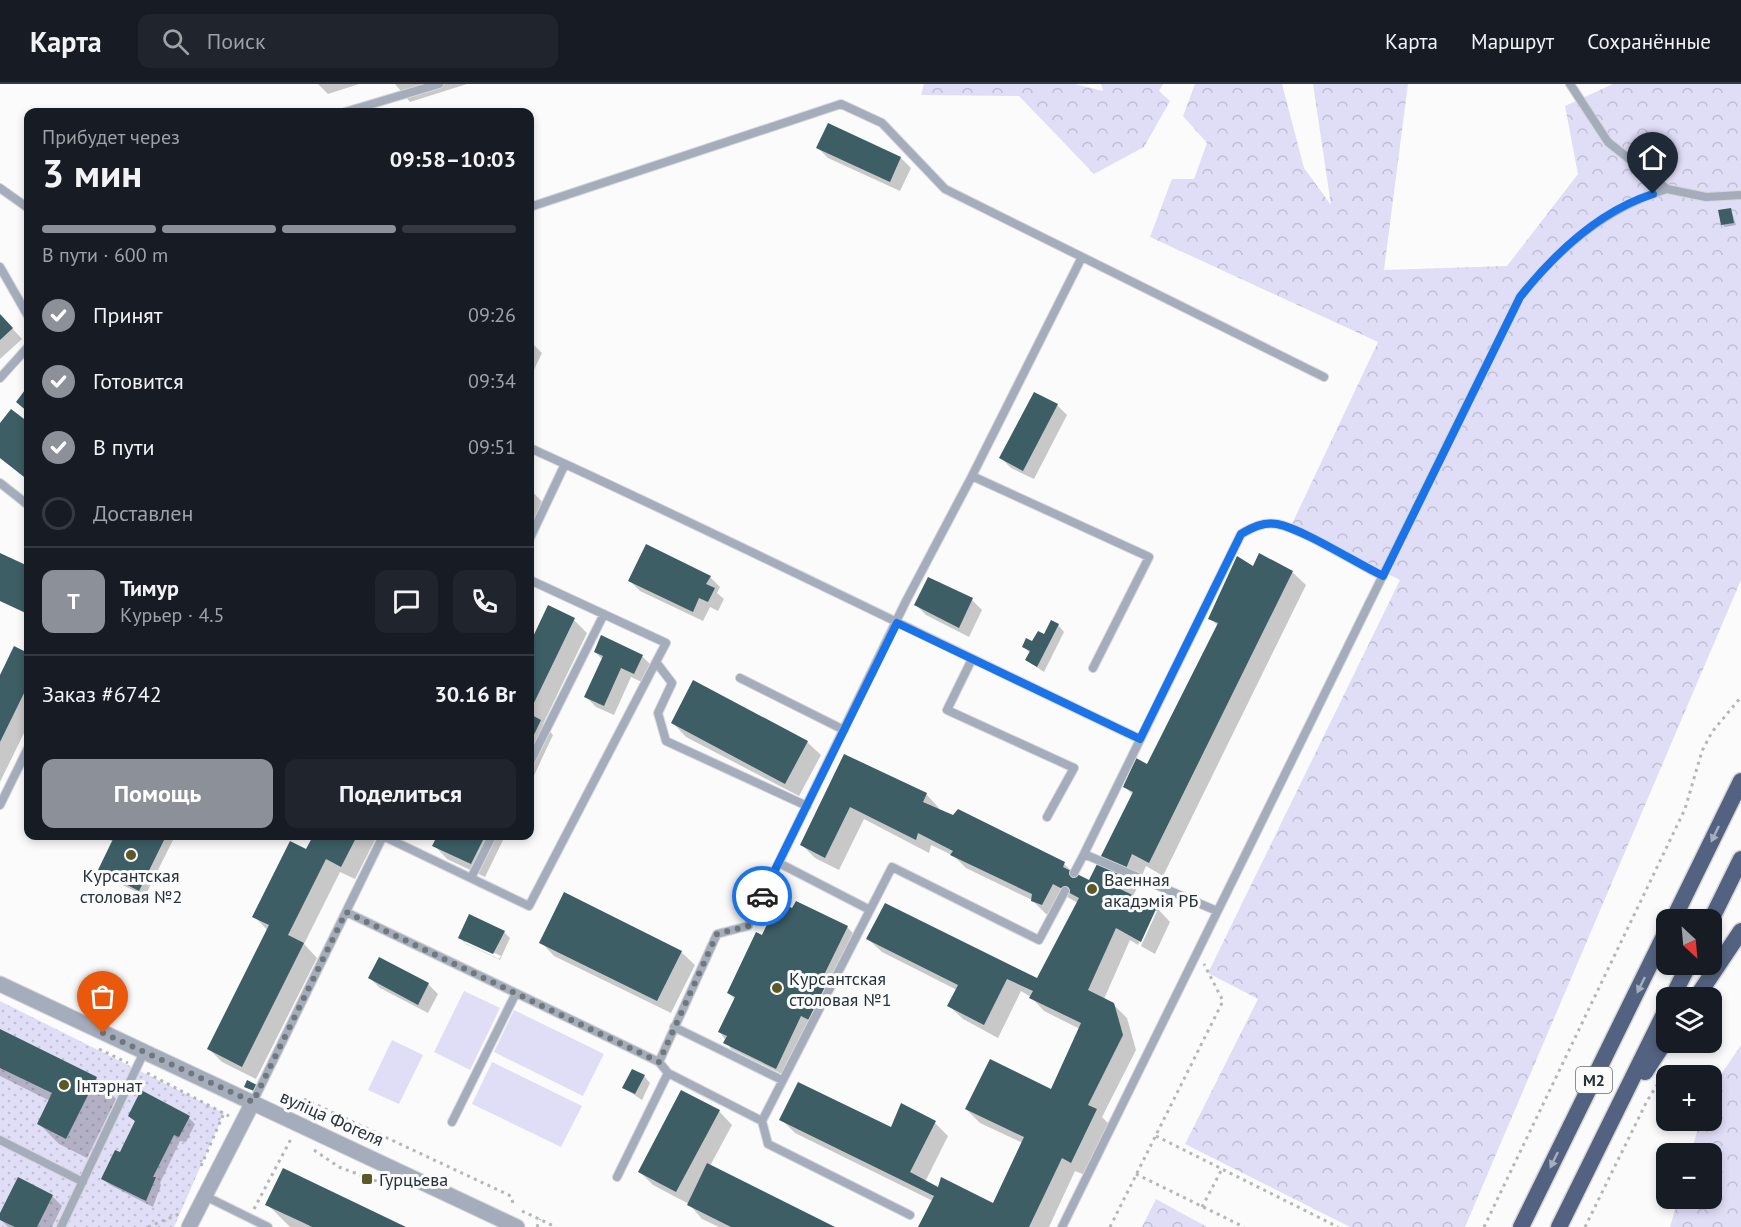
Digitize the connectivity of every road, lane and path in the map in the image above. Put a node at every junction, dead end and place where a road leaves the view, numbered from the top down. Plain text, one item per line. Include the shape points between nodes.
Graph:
1 (439, 84) edge
2 (1570, 84) edge
3 (358, 108) edge
4 (0, 188) edge
5 (1668, 189) junction
6 (1741, 195) edge
7 (24, 205) edge
8 (534, 206) edge
9 (1082, 257) junction
10 (0, 267) edge
11 (24, 308) edge
12 (24, 351) edge
13 (1324, 377) dead end
14 (0, 378) edge
15 (534, 450) edge
16 (565, 464) junction
17 (972, 476) junction
18 (0, 483) edge
19 (24, 501) edge
20 (534, 530) edge
21 (1383, 576) junction
22 (534, 582) edge
23 (604, 614) junction
24 (897, 623) junction
25 (972, 659) junction
26 (656, 662) junction
27 (1093, 669) dead end
28 (740, 678) dead end
29 (1741, 697) edge
30 (844, 730) junction
31 (1140, 739) junction
32 (534, 754) edge
33 (24, 756) edge
34 (1741, 781) edge
35 (0, 805) edge
36 (807, 806) junction
37 (1047, 817) dead end
38 (381, 840) edge
39 (391, 840) edge
40 (490, 840) edge
41 (1084, 854) junction
42 (1741, 859) edge
43 (779, 863) junction
44 (1074, 873) dead end
45 (471, 878) junction
46 (1065, 891) dead end
47 (1678, 909) edge
48 (1716, 909) edge
49 (870, 910) junction
50 (1217, 911) junction
51 (346, 912) junction
52 (1741, 931) edge
53 (1198, 952) junction
54 (1656, 952) edge
55 (0, 984) edge
56 (1703, 987) edge
57 (516, 993) junction
58 (674, 1027) junction
59 (1656, 1030) edge
60 (144, 1052) junction
61 (1657, 1053) edge
62 (659, 1062) junction
63 (136, 1067) junction
64 (668, 1073) junction
65 (782, 1080) junction
66 (1656, 1086) edge
67 (304, 1099) dead end
68 (253, 1102) junction
69 (225, 1113) dead end
70 (762, 1121) junction
71 (453, 1122) dead end
72 (1611, 1122) junction
73 (293, 1136) dead end
74 (1156, 1136) junction
75 (0, 1140) edge
76 (339, 1167) dead end
77 (1222, 1169) junction
78 (1136, 1174) junction
79 (617, 1177) dead end
80 (82, 1182) junction
81 (388, 1187) dead end
82 (204, 1196) junction
83 (1202, 1207) junction
84 (180, 1213) dead end
85 (910, 1215) dead end
86 (245, 1216) junction
87 (540, 1220) junction
88 (510, 1226) edge
89 (61, 1227) edge
90 (148, 1227) edge
91 (189, 1227) edge
92 (268, 1227) edge
93 (537, 1227) edge
94 (556, 1227) edge
95 (1062, 1227) edge
96 (1110, 1227) edge
97 (1244, 1227) edge
98 (1338, 1227) edge
99 (1484, 1227) edge
100 (1521, 1227) edge
101 (1558, 1227) edge
102 (1585, 1227) edge

1 - 3 lane
2 - 5 lane via 1608,142
4 - 7 lane
5 - 6 lane via 1706,197
5 - 21 lane via 1611,213 1545,266 1520,297
8 - 9 lane via 841,104 882,123 945,189
9 - 13 lane
9 - 17 lane
10 - 11 lane
12 - 14 lane
15 - 16 lane
16 - 20 lane
16 - 24 lane via 731,540
17 - 24 lane
17 - 27 lane via 1149,557
18 - 19 lane
21 - 31 lane via 1276,524 1257,525 1241,534
21 - 50 lane
22 - 23 lane
23 - 26 lane via 666,643
23 - 32 lane
24 - 25 lane
24 - 30 lane
25 - 31 lane
25 - 37 lane via 947,710 1074,768
26 - 36 lane via 672,683 658,713 666,741
26 - 45 lane via 529,906
28 - 30 lane
29 - 99 path via 1712,732 1702,751 1685,809
30 - 36 lane
31 - 41 lane
33 - 35 lane
34 -> 47 highway
36 - 43 lane
38 - 51 lane
39 - 45 lane
40 - 45 lane
41 - 44 lane
41 - 50 lane
42 - 48 highway
43 - 49 lane
43 - 58 lane via 748,926 717,934
46 - 49 lane via 1040,940 892,867
49 - 65 lane
50 - 53 lane
51 - 57 lane
51 - 68 lane
52 - 56 highway
53 - 74 path via 1223,1001
53 - 95 lane
54 -> 100 highway, М2
55 - 60 street, вуліца Фогеля
57 - 62 lane
57 - 71 lane
58 - 62 lane
58 - 65 lane
59 - 72 highway, М2
60 - 63 lane
60 - 68 street, вуліца Фогеля
61 - 72 highway
62 - 64 lane
63 - 69 path
63 - 80 lane
64 - 70 lane
64 - 79 lane
65 - 70 lane
66 - 102 path
67 - 87 path via 511,1196 512,1206
68 - 82 street
68 - 88 street, вуліца Фогеля
70 - 85 lane via 768,1144
72 - 101 highway, М2
73 - 86 path via 256,1208
74 - 77 path
74 - 78 path
75 - 80 lane
76 - 81 path
77 - 83 path
77 - 98 path
78 - 83 path
78 - 96 path
80 - 89 lane
82 - 86 lane
82 - 91 street
83 - 97 path
84 - 90 path
86 - 92 lane
87 - 93 path
87 - 94 path

